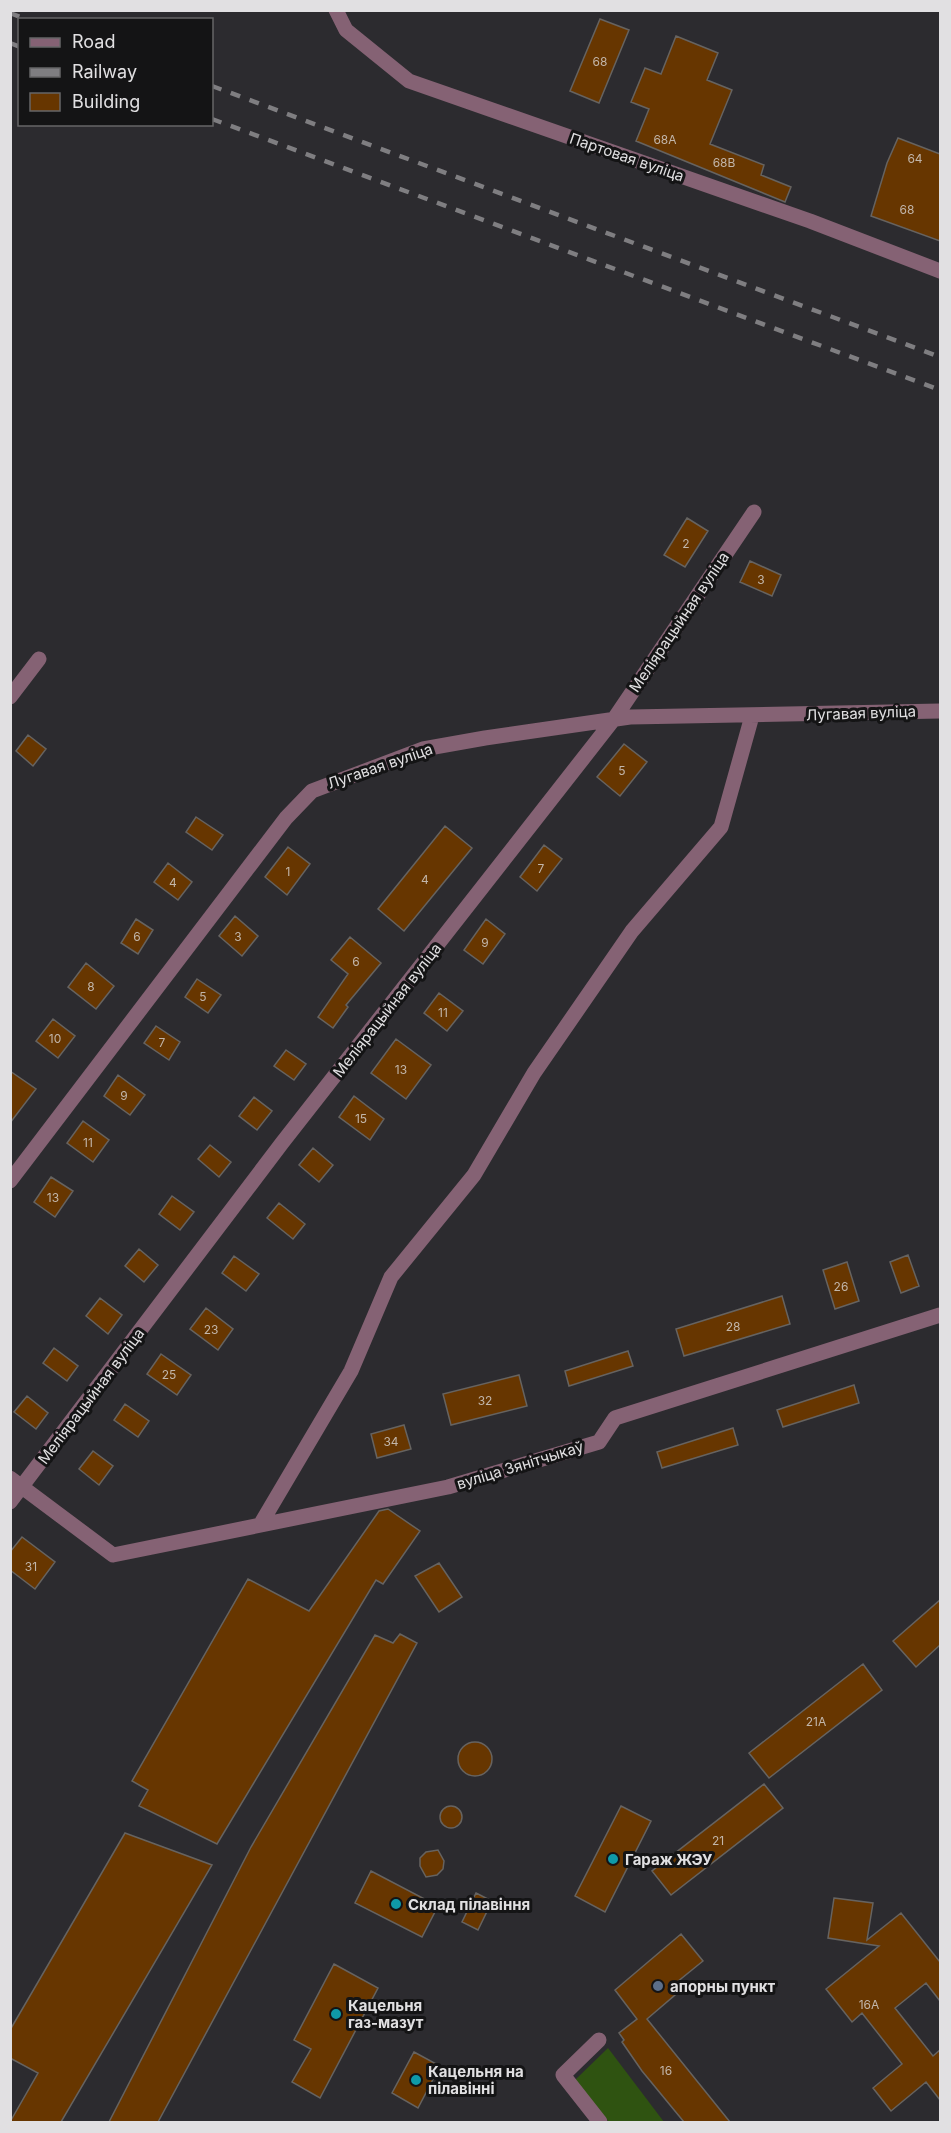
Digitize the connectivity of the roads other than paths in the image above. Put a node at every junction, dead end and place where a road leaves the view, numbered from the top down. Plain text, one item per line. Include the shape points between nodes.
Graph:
1 (336, 10) edge
2 (940, 271) edge
3 (754, 512) dead end
4 (39, 659) dead end
5 (10, 697) edge
6 (940, 711) edge
7 (752, 716) junction
8 (614, 719) junction
9 (10, 1181) edge
10 (940, 1315) edge
11 (16, 1482) edge
12 (10, 1502) edge
13 (260, 1525) junction
14 (599, 2040) dead end
15 (600, 2122) edge

1 - 2 street, Партовая вуліца via 346,30 409,81 810,221
3 - 8 street, Меліярацыйная вуліца
4 - 5 street
6 - 7 street, Лугавая вуліца
7 - 8 street, Лугавая вуліца
7 - 13 street via 721,827 632,931 534,1073 474,1175 391,1277 351,1371
8 - 9 street, Лугавая вуліца via 423,749 312,791 286,818
8 - 11 street, Меліярацыйная вуліца
10 - 13 street, вуліца Зянітчыкаў via 615,1418 598,1442 448,1487
11 - 12 street, Меліярацыйная вуліца
11 - 13 street, вуліца Зянітчыкаў via 113,1555
14 - 15 street via 563,2075

